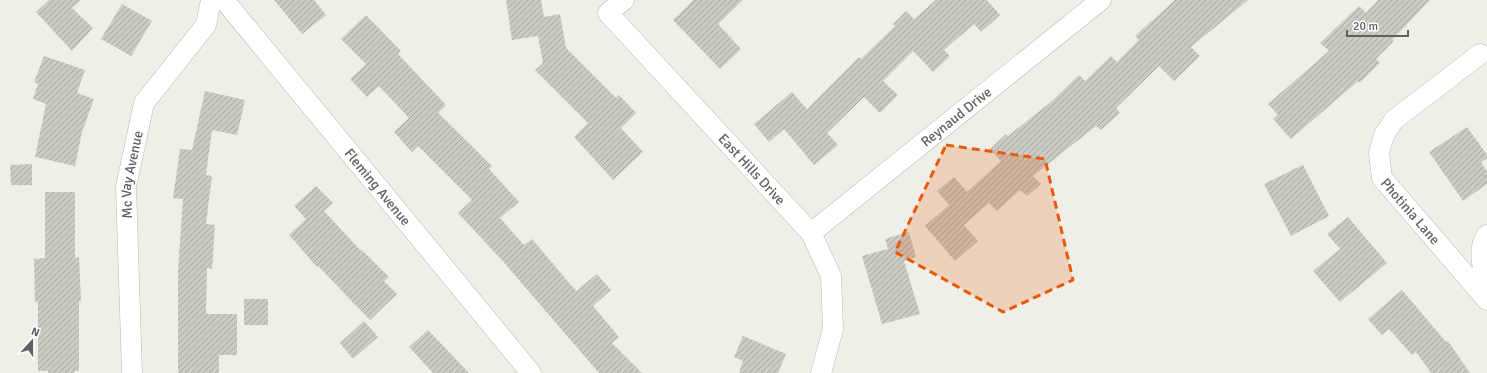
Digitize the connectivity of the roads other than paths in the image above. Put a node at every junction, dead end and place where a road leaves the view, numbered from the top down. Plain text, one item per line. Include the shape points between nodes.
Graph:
1 (211, 0) edge
2 (224, 0) edge
3 (624, 0) edge
4 (1101, 0) edge
5 (1480, 54) dead end
6 (811, 233) junction
7 (1487, 235) edge
8 (1487, 288) edge
9 (1487, 300) edge
10 (132, 373) edge
11 (531, 373) edge
12 (821, 373) edge

1 - 10 street, Mc Vay Avenue via 206,25 144,103 126,187
2 - 11 street, Fleming Avenue
3 - 6 street, East Hills Drive via 608,13
4 - 6 street, Reynaud Drive
5 - 9 street, Photinia Lane via 1394,120 1384,135 1379,153 1382,178
6 - 12 street, East Hills Drive via 831,276 833,329
7 - 8 street via 1483,240 1481,256

